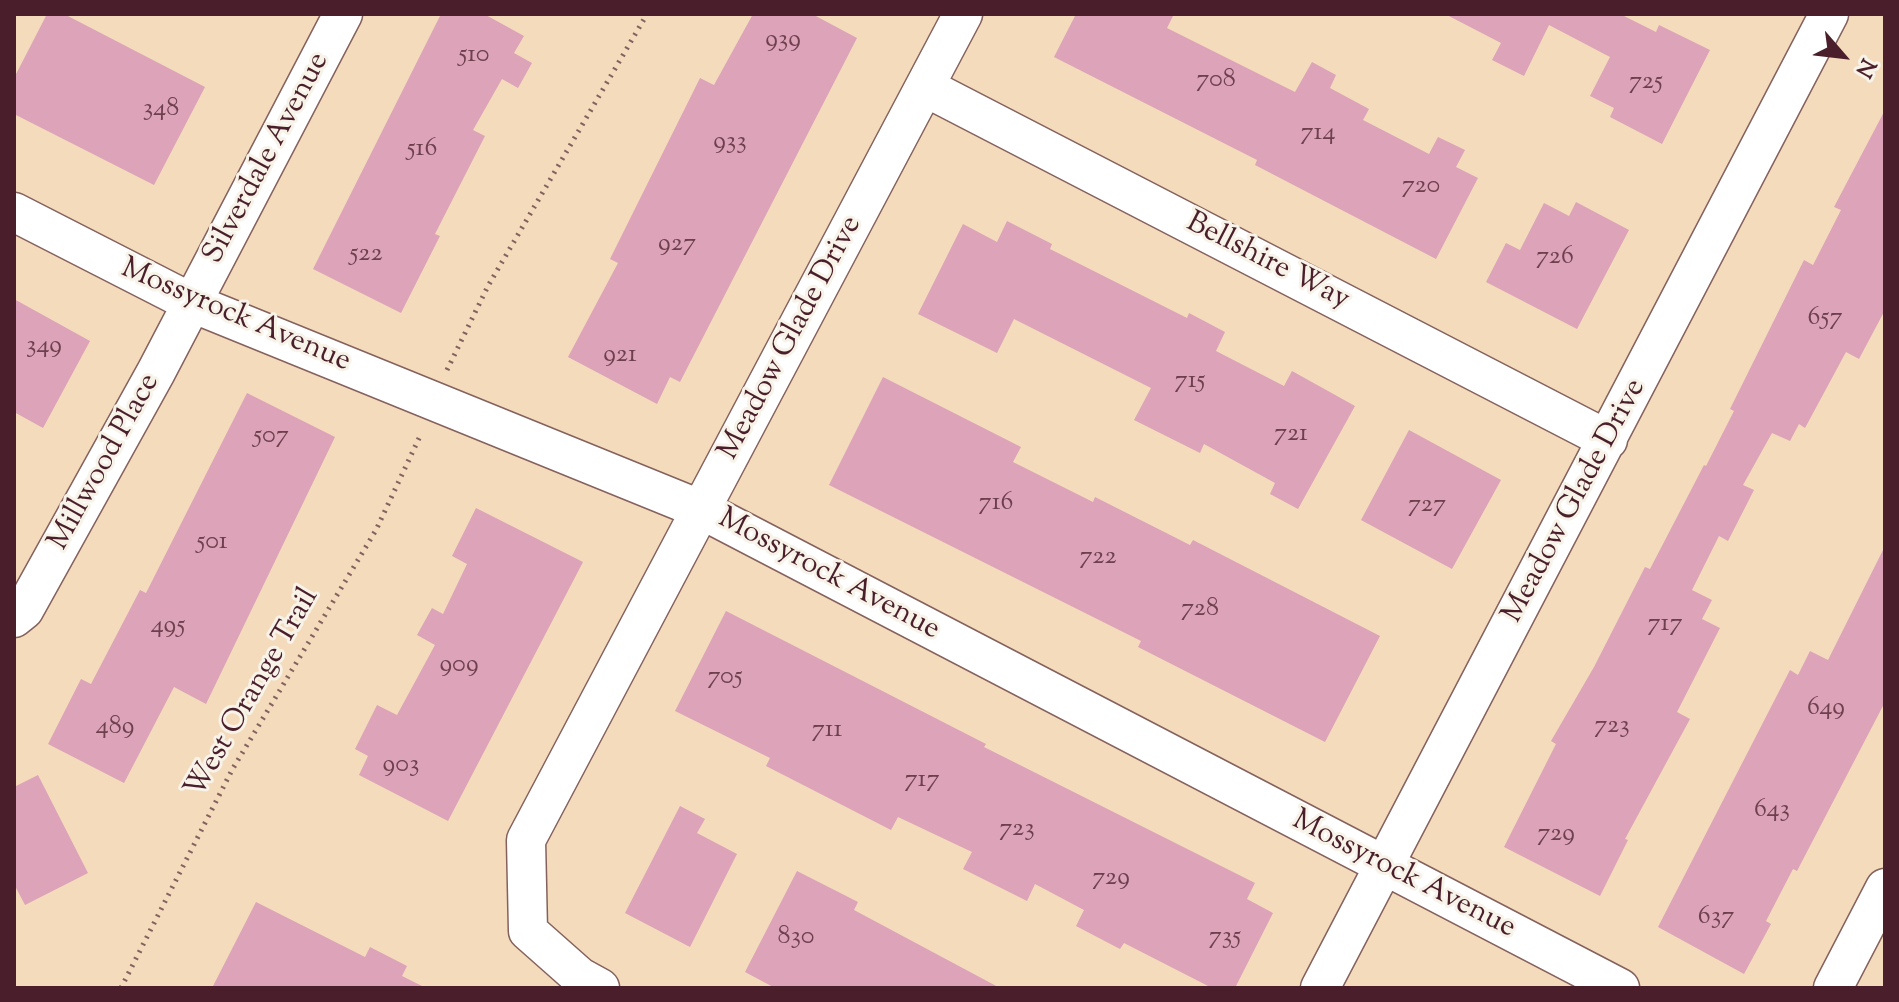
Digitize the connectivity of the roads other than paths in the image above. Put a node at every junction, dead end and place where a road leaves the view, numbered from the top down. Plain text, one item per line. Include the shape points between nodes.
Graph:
1 (343, 14) edge
2 (963, 14) edge
3 (1821, 17) edge
4 (925, 87) junction
5 (14, 212) edge
6 (192, 303) junction
7 (1608, 440) junction
8 (702, 510) junction
9 (14, 618) edge
10 (1385, 867) junction
11 (1885, 888) edge
12 (600, 988) edge
13 (1320, 988) edge
14 (1620, 988) edge
15 (1833, 988) edge

1 - 6 street, Silverdale Avenue
2 - 4 street, Meadow Glade Drive
3 - 7 street, Meadow Glade Drive
4 - 7 street, Bellshire Way
4 - 8 street, Meadow Glade Drive
5 - 6 street, Mossyrock Avenue
6 - 8 street, Mossyrock Avenue
6 - 9 street, Millwood Place via 24,610
7 - 10 street, Meadow Glade Drive
8 - 10 street, Mossyrock Avenue
8 - 12 street, Meadow Glade Drive via 526,840 528,931
10 - 13 street, Meadow Glade Drive
10 - 14 street, Mossyrock Avenue
11 - 15 street

